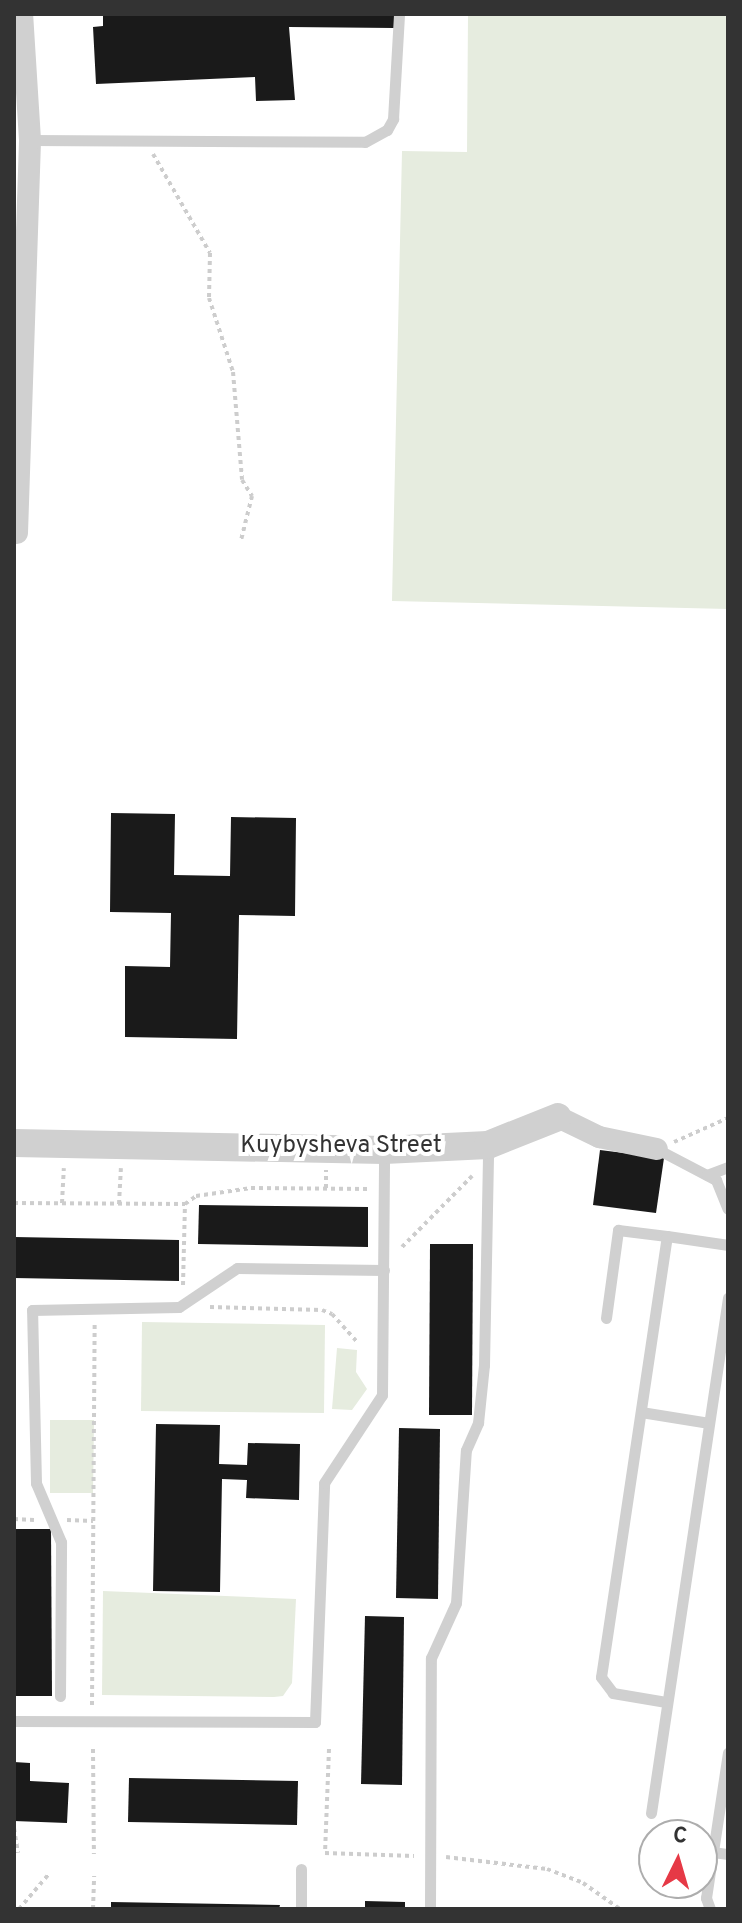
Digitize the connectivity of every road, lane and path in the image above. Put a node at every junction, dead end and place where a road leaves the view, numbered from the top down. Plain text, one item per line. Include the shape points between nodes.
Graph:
1 (22, 14) edge
2 (399, 14) edge
3 (143, 138) junction
4 (30, 140) junction
5 (17, 533) dead end
6 (241, 540) dead end
7 (558, 1117) joint
8 (728, 1118) edge
9 (14, 1143) edge
10 (657, 1149) junction
11 (384, 1150) junction
12 (484, 1157) junction
13 (326, 1164) dead end
14 (64, 1165) dead end
15 (728, 1167) edge
16 (121, 1168) dead end
17 (252, 1175) dead end
18 (717, 1179) edge
19 (251, 1188) junction
20 (326, 1188) junction
21 (373, 1189) dead end
22 (14, 1203) edge
23 (62, 1203) junction
24 (119, 1204) junction
25 (185, 1204) junction
26 (728, 1209) edge
27 (667, 1236) junction
28 (728, 1245) edge
29 (402, 1247) dead end
30 (384, 1270) junction
31 (728, 1298) edge
32 (181, 1305) junction
33 (95, 1311) junction
34 (606, 1318) dead end
35 (357, 1342) dead end
36 (641, 1412) junction
37 (709, 1423) junction
38 (60, 1696) dead end
39 (666, 1702) junction
40 (92, 1705) dead end
41 (14, 1721) edge
42 (93, 1749) dead end
43 (329, 1749) dead end
44 (728, 1753) edge
45 (651, 1813) dead end
46 (718, 1819) edge
47 (14, 1828) edge
48 (18, 1853) dead end
49 (94, 1854) dead end
50 (430, 1856) junction
51 (301, 1869) dead end
52 (48, 1875) dead end
53 (94, 1876) dead end
54 (19, 1909) edge
55 (93, 1909) edge
56 (301, 1909) edge
57 (430, 1909) edge
58 (620, 1909) edge

1 - 4 street
2 - 3 lane via 396,104 387,130 377,137 365,142
3 - 4 lane
3 - 6 path via 210,253 209,298 233,372 242,480 252,496
4 - 5 street
7 - 10 street, Kuybysheva Street via 599,1137
7 - 12 street, Kuybysheva Street
8 - 10 path
9 - 11 street, Kuybysheva Street
10 - 18 lane
11 - 12 street, Kuybysheva Street
11 - 30 lane
12 - 29 path
12 - 50 lane via 479,1408 466,1450 456,1603 431,1658
13 - 20 path
14 - 23 path
15 - 18 lane
16 - 24 path
17 - 19 path
18 - 26 lane
19 - 20 path
19 - 25 path via 196,1196
20 - 21 path
22 - 23 path
23 - 24 path
24 - 25 path
25 - 32 path
27 - 28 lane
27 - 34 lane via 618,1230
27 - 36 lane
30 - 32 lane via 237,1268
30 - 41 lane via 382,1395 324,1483 315,1722
31 - 37 lane
32 - 33 lane
32 - 35 path via 322,1310
33 - 38 lane via 32,1310 36,1483 61,1542
33 - 40 path
36 - 37 lane
36 - 39 lane via 601,1677 613,1693
37 - 39 lane
39 - 45 lane
42 - 49 path
43 - 50 path via 325,1853
44 - 46 lane
47 - 48 path
50 - 57 lane
50 - 58 path via 547,1869 583,1883
51 - 56 lane
52 - 54 path
53 - 55 path

